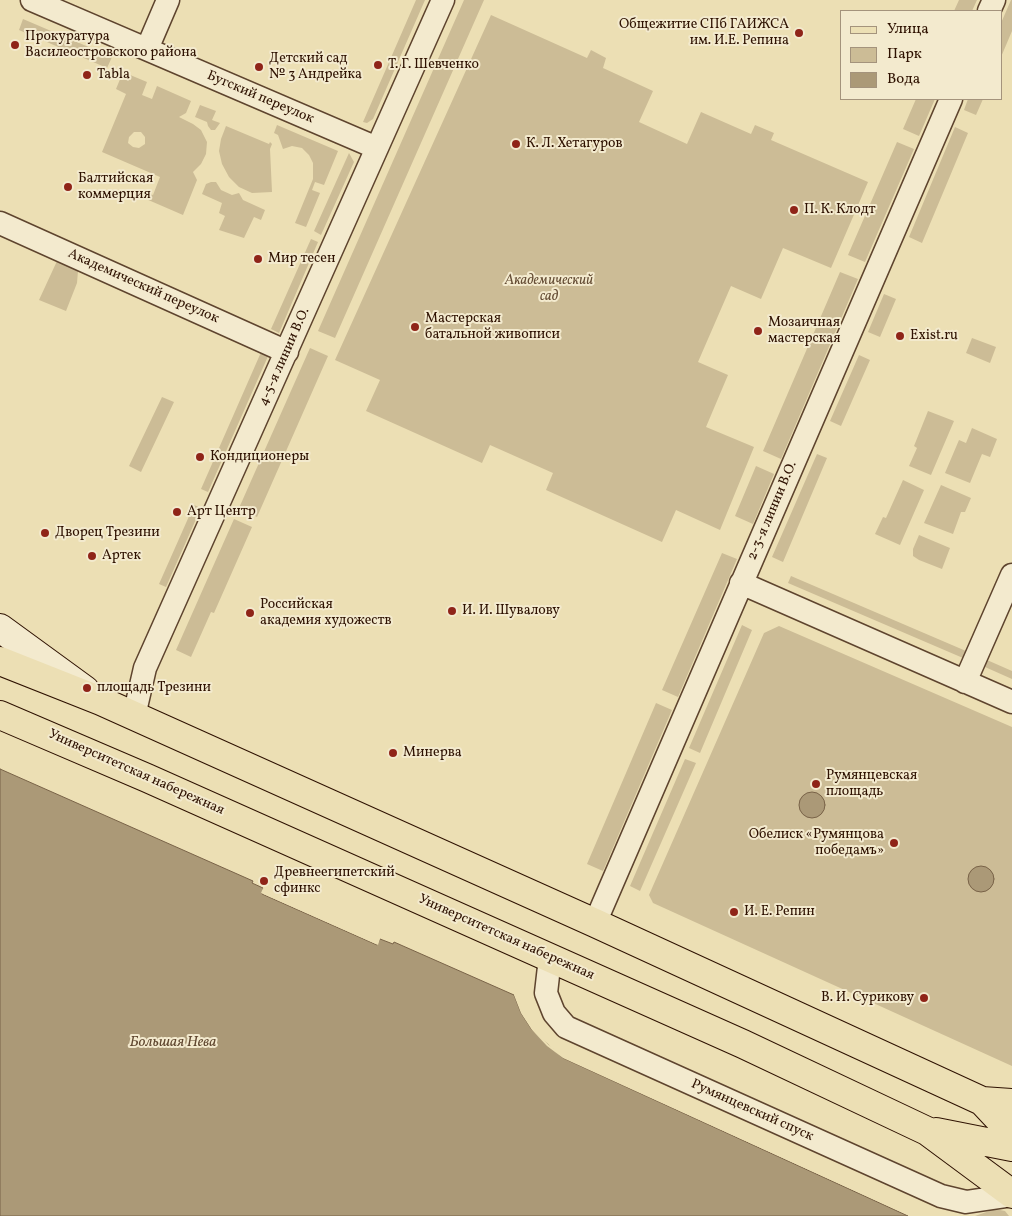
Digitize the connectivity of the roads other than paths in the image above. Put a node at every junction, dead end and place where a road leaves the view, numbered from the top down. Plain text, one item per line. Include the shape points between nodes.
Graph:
1 (32, 0) edge
2 (168, 0) edge
3 (443, 0) edge
4 (147, 49) junction
5 (951, 100) edge
6 (377, 148) junction
7 (0, 223) edge
8 (287, 352) junction
9 (1012, 576) edge
10 (741, 584) junction
11 (0, 628) edge
12 (0, 661) edge
13 (965, 682) junction
14 (100, 701) junction
15 (1012, 702) edge
16 (4, 715) edge
17 (134, 716) junction
18 (594, 923) junction
19 (550, 958) junction
20 (982, 1101) junction
21 (1012, 1103) edge
22 (927, 1130) junction
23 (1012, 1133) edge
24 (1012, 1147) edge
25 (1012, 1195) edge

1 - 4 street, Бугский переулок
2 - 4 street
3 - 6 street, 4-5-я линии В.О.
4 - 6 street, Бугский переулок
5 - 10 street, 2-3-я линии В.О.
6 - 8 street, 4-5-я линии В.О.
7 - 8 street, Академический переулок
8 - 17 street, 4-5-я линии В.О. via 146,668
9 - 13 street
10 - 13 street
10 - 18 street, 2-3-я линии В.О.
11 - 14 main road
12 - 14 main road
13 - 15 street
14 - 17 main road
16 - 19 main road, Университетская набережная
17 - 18 main road
18 - 20 main road
19 - 22 main road, Университетская набережная
19 - 25 street, Румянцевский спуск via 546,994 554,1013 566,1027 941,1196 966,1202
20 - 21 main road
20 - 23 main road
22 - 24 main road, Университетская набережная
22 - 25 main road, Университетская набережная

